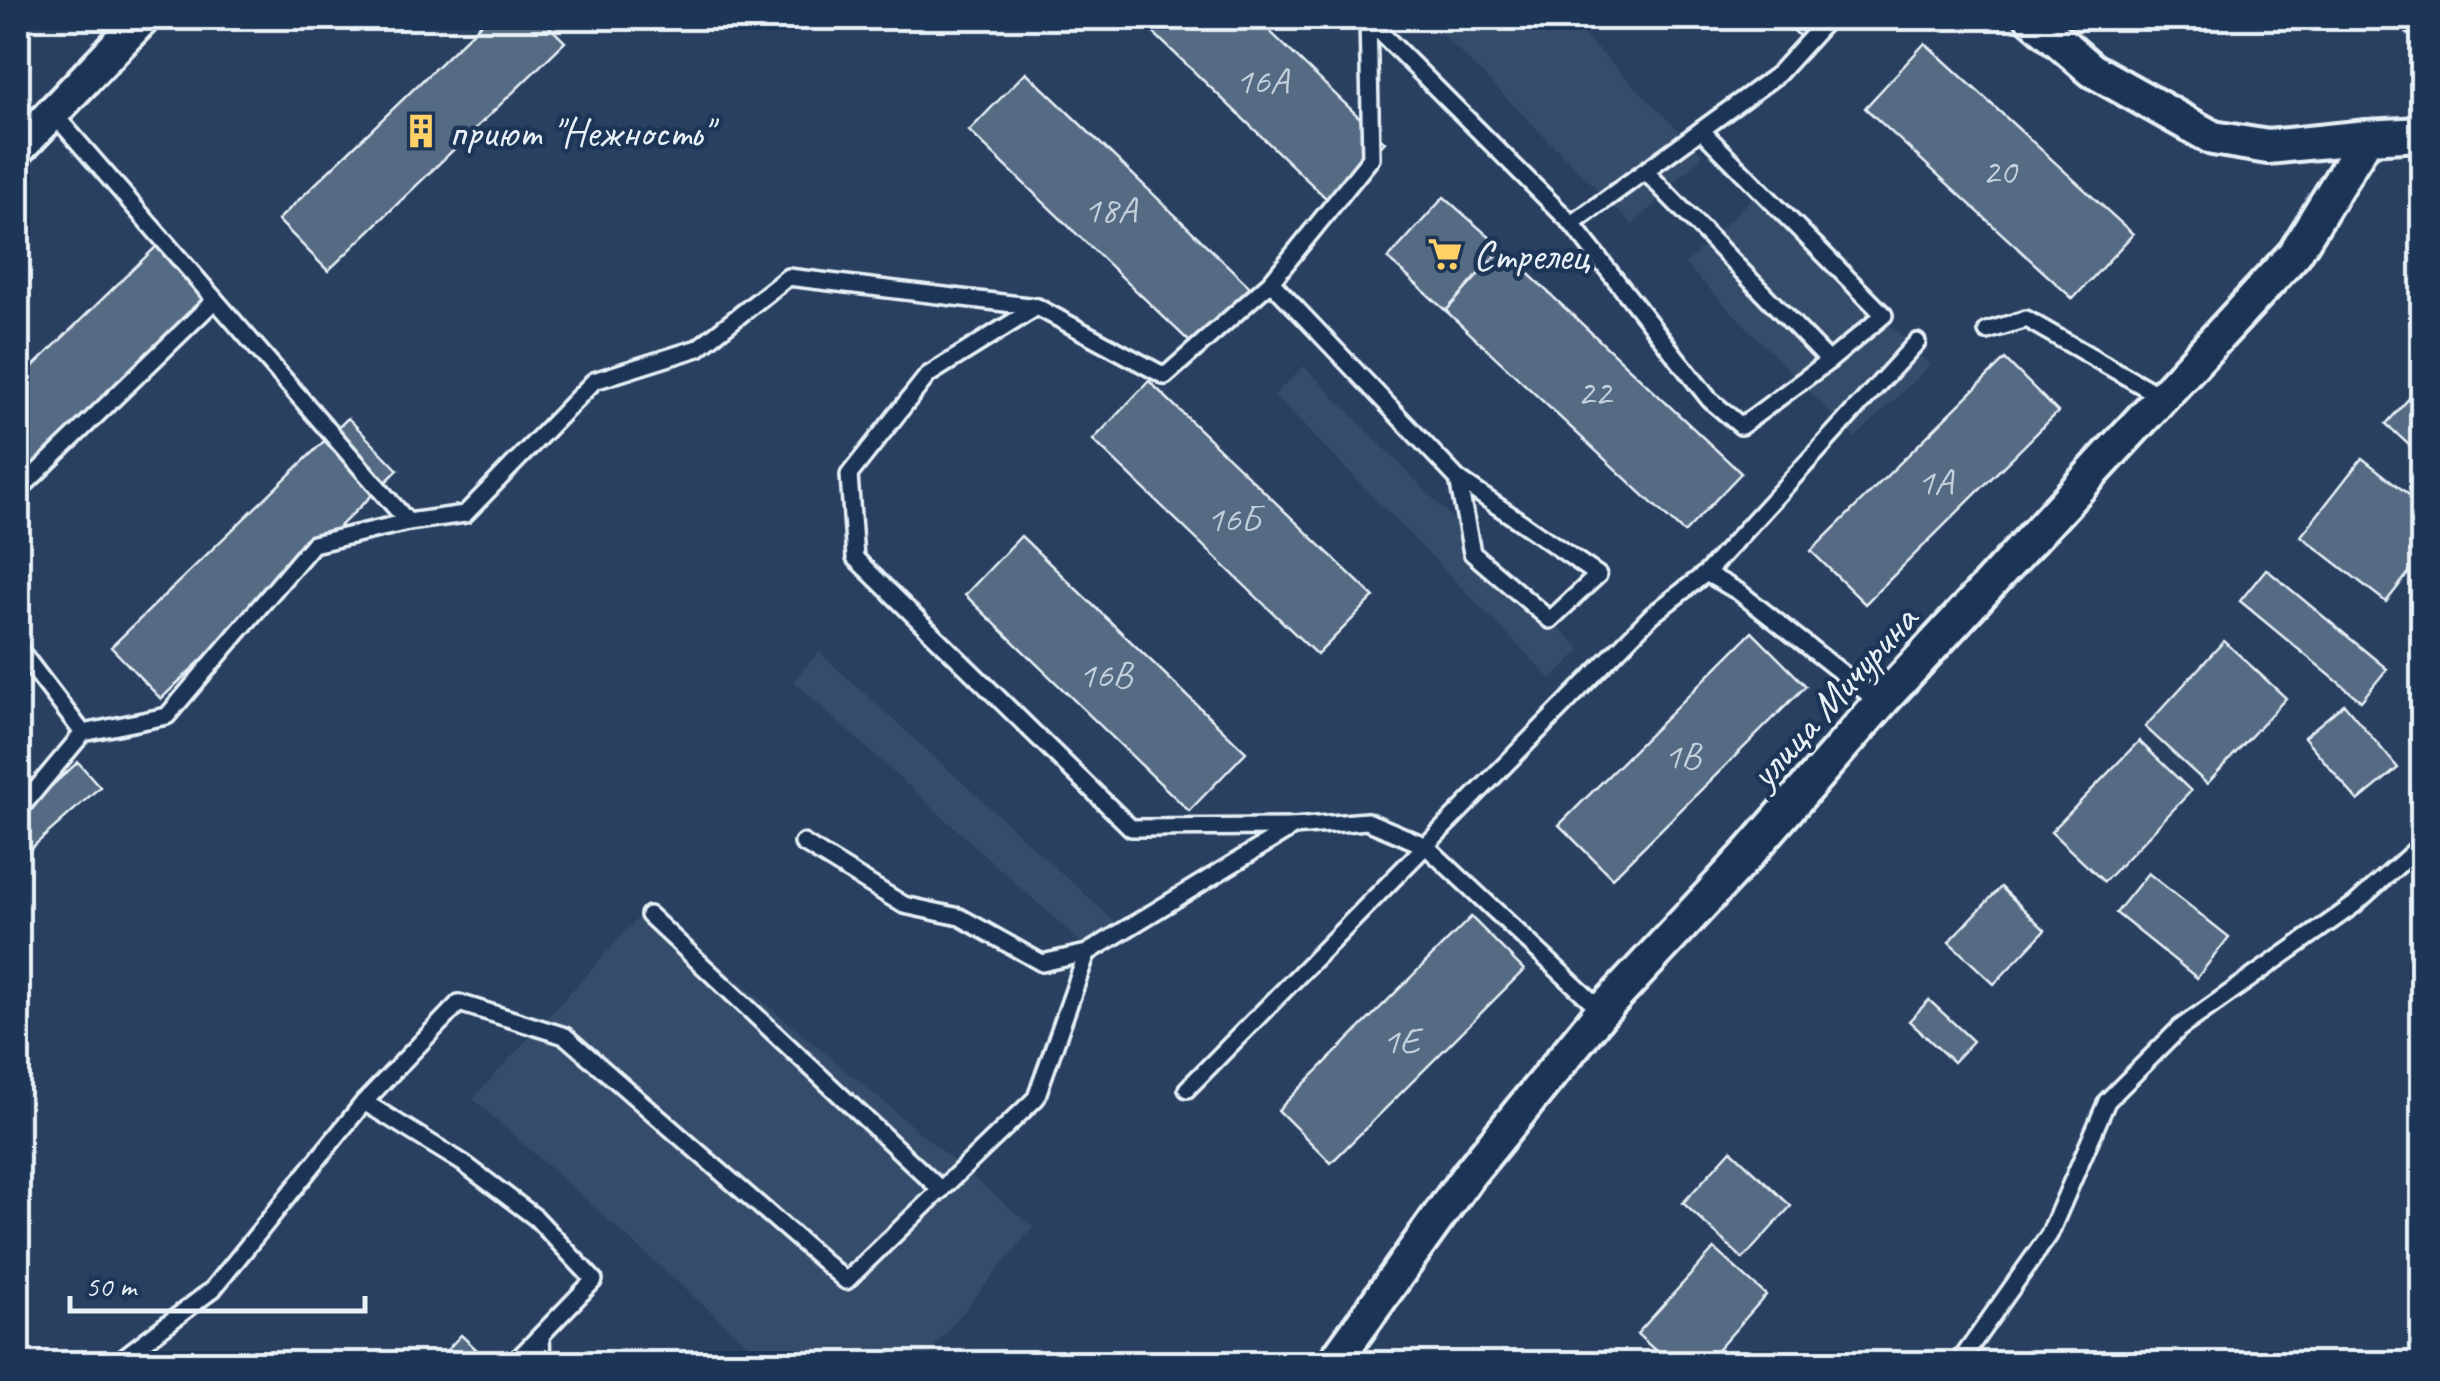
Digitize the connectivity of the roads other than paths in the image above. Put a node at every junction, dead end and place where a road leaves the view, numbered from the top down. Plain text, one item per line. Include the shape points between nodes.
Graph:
1 (143, 18) edge
2 (1367, 18) edge
3 (1829, 18) edge
4 (2032, 18) edge
5 (54, 113) junction
6 (1701, 130) junction
7 (2422, 134) edge
8 (2368, 136) junction
9 (18, 149) edge
10 (1645, 171) junction
11 (1572, 224) junction
12 (1271, 282) junction
13 (215, 300) junction
14 (1037, 307) junction
15 (1988, 331) dead end
16 (1916, 342) dead end
17 (1828, 361) junction
18 (2162, 397) junction
19 (1458, 478) junction
20 (18, 491) edge
21 (408, 522) junction
22 (1706, 573) junction
23 (18, 648) edge
24 (1880, 703) junction
25 (84, 733) junction
26 (18, 811) edge
27 (1292, 827) junction
28 (803, 843) dead end
29 (2422, 844) edge
30 (1426, 846) junction
31 (649, 915) dead end
32 (1087, 954) junction
33 (1602, 1011) junction
34 (1187, 1088) dead end
35 (364, 1102) junction
36 (941, 1190) junction
37 (541, 1335) junction
38 (115, 1364) edge
39 (513, 1364) edge
40 (542, 1364) edge
41 (1334, 1364) edge
42 (1958, 1364) edge

1 - 5 street
2 - 11 lane
2 - 12 lane via 1371,158
3 - 6 lane via 1778,74
4 - 8 street via 2092,70 2213,138 2268,147
5 - 9 street
5 - 13 lane
6 - 10 lane
6 - 17 lane via 1884,315
7 - 8 street
8 - 18 street, улица Мичурина via 2295,253
10 - 11 lane
10 - 17 lane
11 - 17 lane via 1710,399 1741,426
12 - 14 lane via 1165,376
12 - 19 lane
13 - 20 lane
13 - 21 lane
14 - 21 lane via 788,277 698,348 594,382 466,514
14 - 27 lane via 928,375 849,474 855,558 1131,828
15 - 18 lane via 2026,319
16 - 22 lane
18 - 24 street, улица Мичурина
19 - 19 lane via 1472,554 1550,620 1598,575
21 - 25 lane via 313,544 166,716
22 - 24 lane
22 - 30 lane via 1652,615
23 - 25 lane
24 - 33 street, улица Мичурина
25 - 26 lane
27 - 30 lane via 1367,821
27 - 32 lane
28 - 32 lane via 904,905 960,917 1042,962
29 - 42 lane via 2354,905 2180,1028 2107,1101 2049,1235
30 - 33 lane
30 - 34 lane
31 - 36 lane
32 - 36 lane via 1036,1098
33 - 41 street, улица Мичурина via 1468,1174
35 - 36 lane via 459,1003 565,1036 846,1281
35 - 37 lane via 464,1163 536,1218 594,1280
35 - 38 lane via 213,1289
37 - 39 lane
37 - 40 lane

